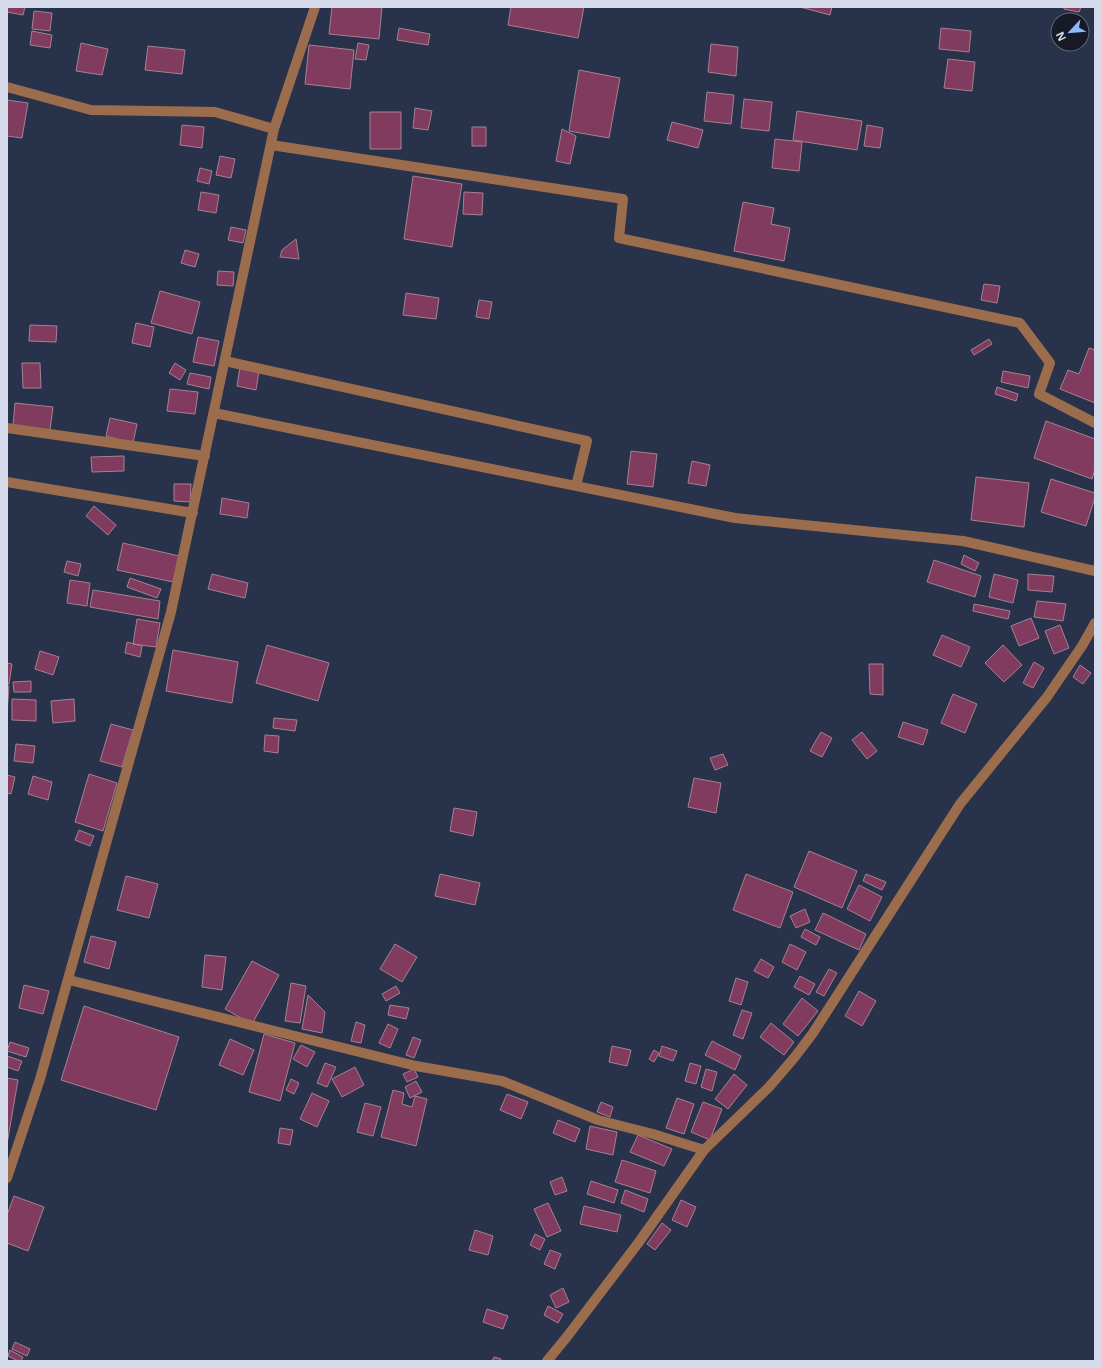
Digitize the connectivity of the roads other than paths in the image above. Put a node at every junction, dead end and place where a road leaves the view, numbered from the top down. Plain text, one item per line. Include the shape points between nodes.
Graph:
1 (315, 7) edge
2 (7, 88) edge
3 (274, 129) junction
4 (271, 145) junction
5 (225, 361) junction
6 (214, 413) junction
7 (1095, 423) edge
8 (7, 428) edge
9 (205, 456) junction
10 (7, 482) edge
11 (576, 486) junction
12 (193, 513) junction
13 (1095, 571) edge
14 (1095, 623) edge
15 (69, 980) junction
16 (704, 1150) junction
17 (7, 1178) edge
18 (547, 1361) edge

1 - 3 street
2 - 3 street via 90,110 215,112
3 - 4 street
4 - 5 street
4 - 7 street via 623,199 618,238 1020,323 1050,363 1039,394
5 - 6 street
5 - 11 street via 587,441
6 - 9 street
6 - 11 street
8 - 9 street
9 - 12 street
10 - 12 street
11 - 13 street via 735,518 963,541
12 - 15 street via 171,612
14 - 16 street via 1047,697 960,804 813,1033 769,1087
15 - 16 street via 416,1066 502,1081 598,1120
15 - 17 street
16 - 18 street via 639,1242

